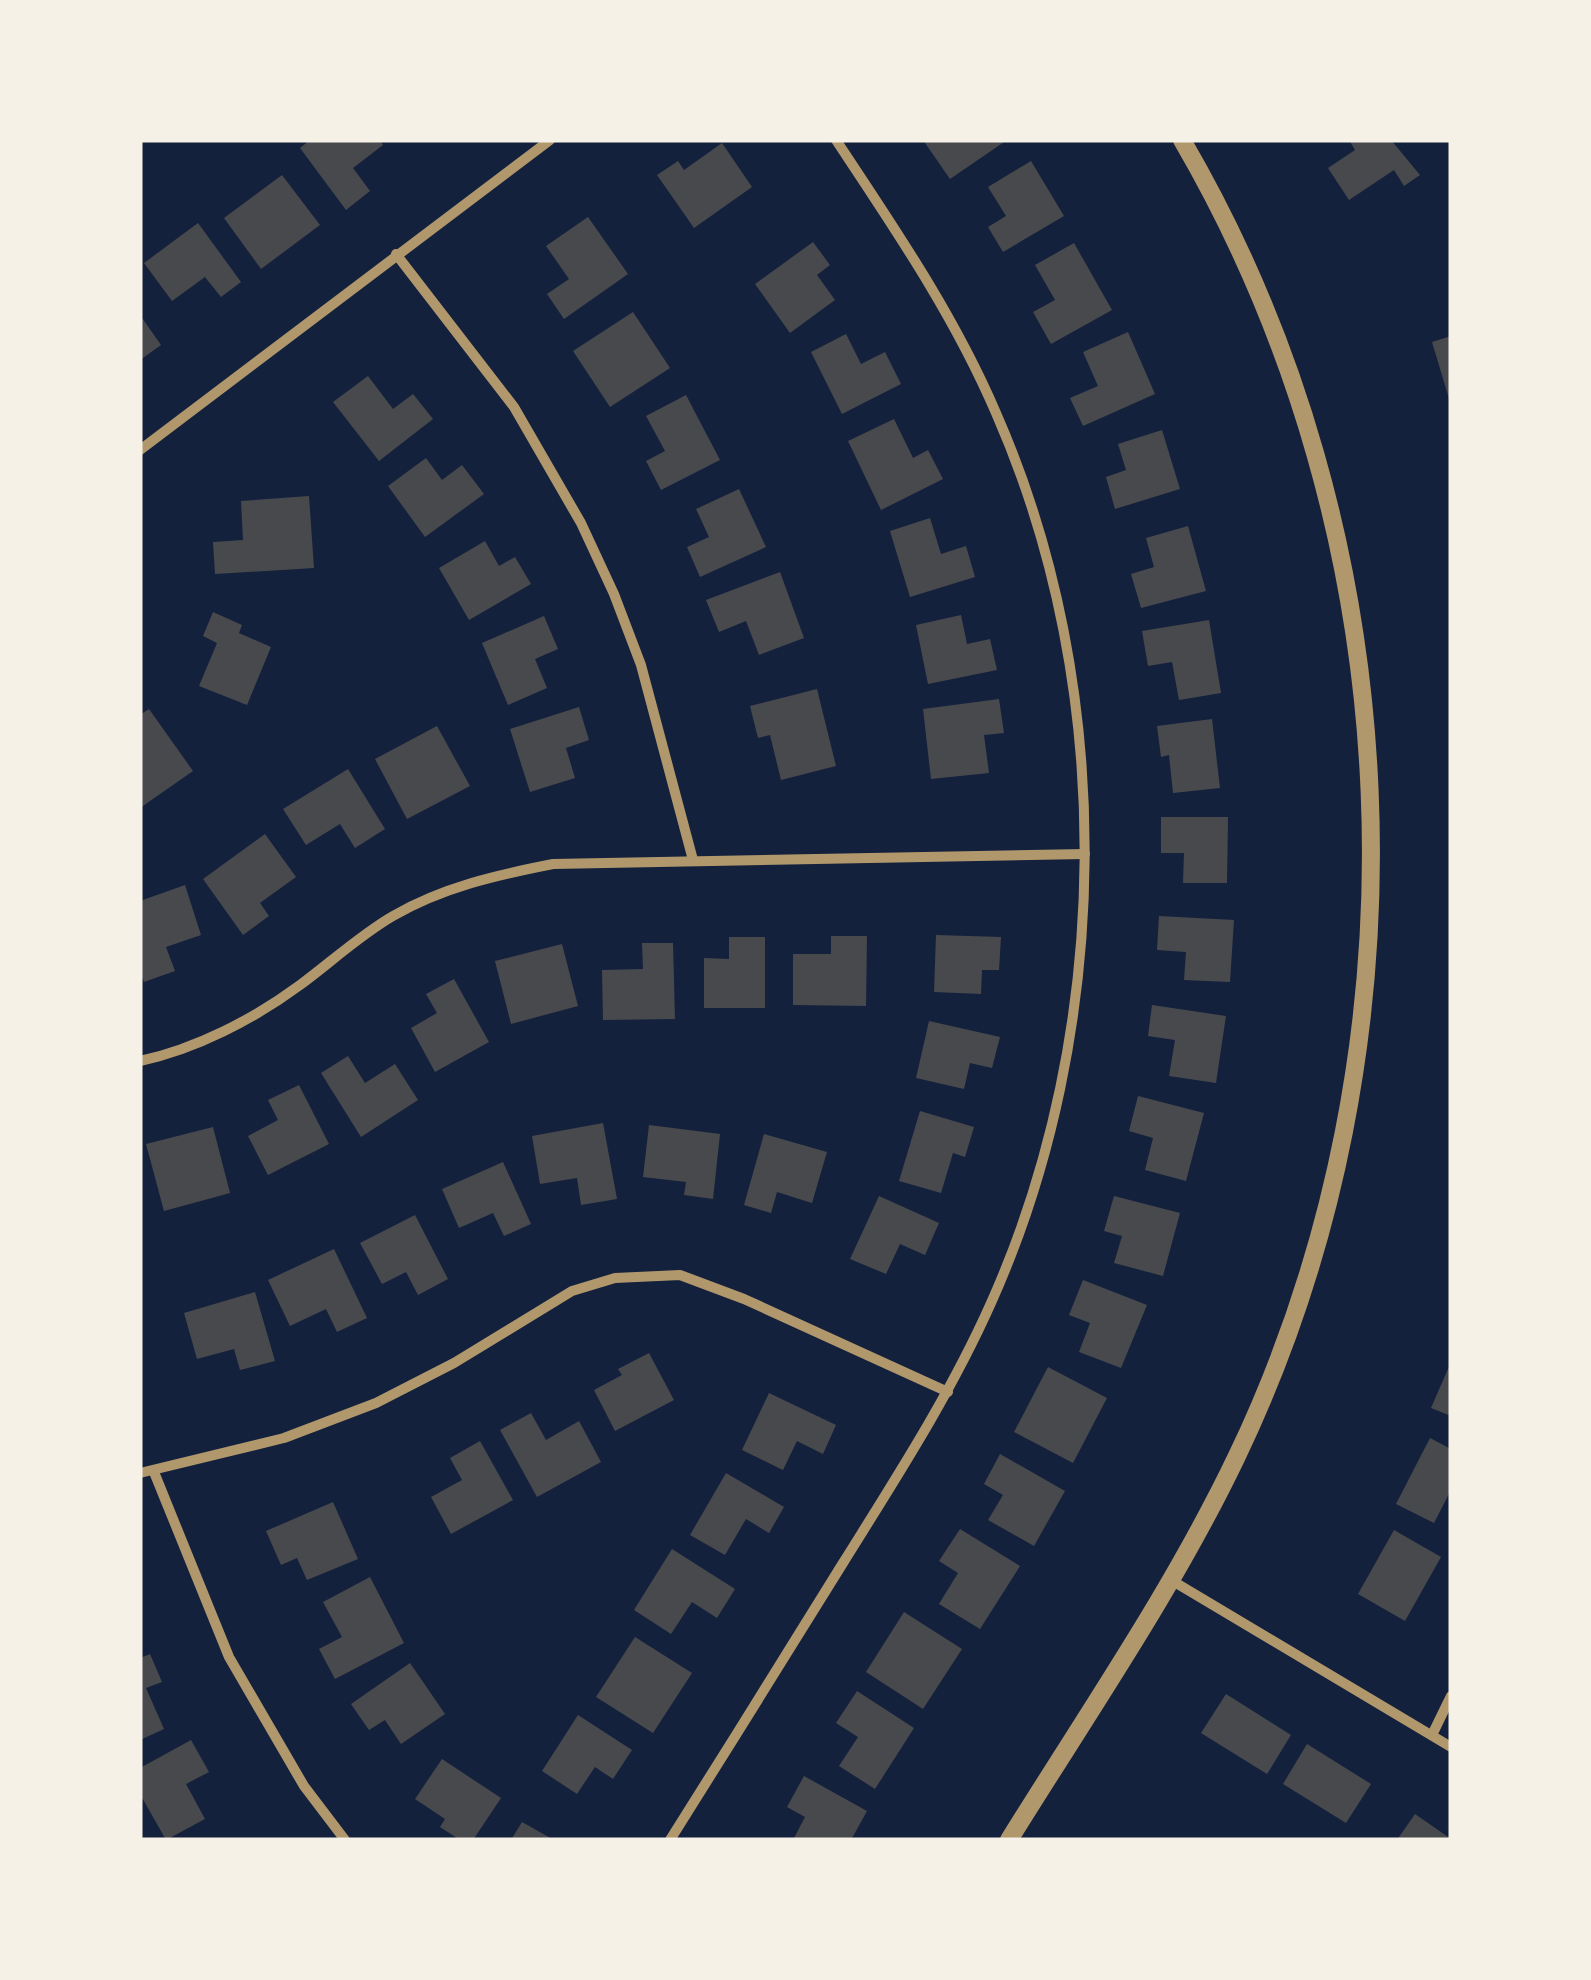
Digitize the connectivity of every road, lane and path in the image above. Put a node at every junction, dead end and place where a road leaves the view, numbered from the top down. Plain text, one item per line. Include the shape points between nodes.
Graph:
1 (550, 140) edge
2 (836, 140) edge
3 (1186, 142) edge
4 (396, 254) junction
5 (140, 450) edge
6 (1085, 854) junction
7 (693, 860) junction
8 (140, 1061) edge
9 (948, 1392) junction
10 (154, 1472) junction
11 (140, 1473) edge
12 (1171, 1580) junction
13 (1451, 1696) edge
14 (1432, 1735) junction
15 (1451, 1747) edge
16 (346, 1840) edge
17 (670, 1840) edge
18 (1009, 1840) edge

1 - 4 street
2 - 6 street via 943,304 998,415 1036,522 1067,649
3 - 12 street via 1298,400 1335,529 1363,691 1371,842 1362,1034 1324,1216 1286,1337 1238,1456
4 - 5 street
4 - 7 street via 514,407 580,523 641,665
6 - 7 street
6 - 9 street via 1074,1019 1040,1167 1006,1268
7 - 8 street via 554,864 469,882 392,917 295,989 227,1029
9 - 10 street via 680,1276 615,1278 572,1290 376,1402 284,1438
9 - 17 street
10 - 11 street
10 - 16 street via 230,1658 304,1786
12 - 14 street
12 - 18 street
13 - 14 street
14 - 15 street

